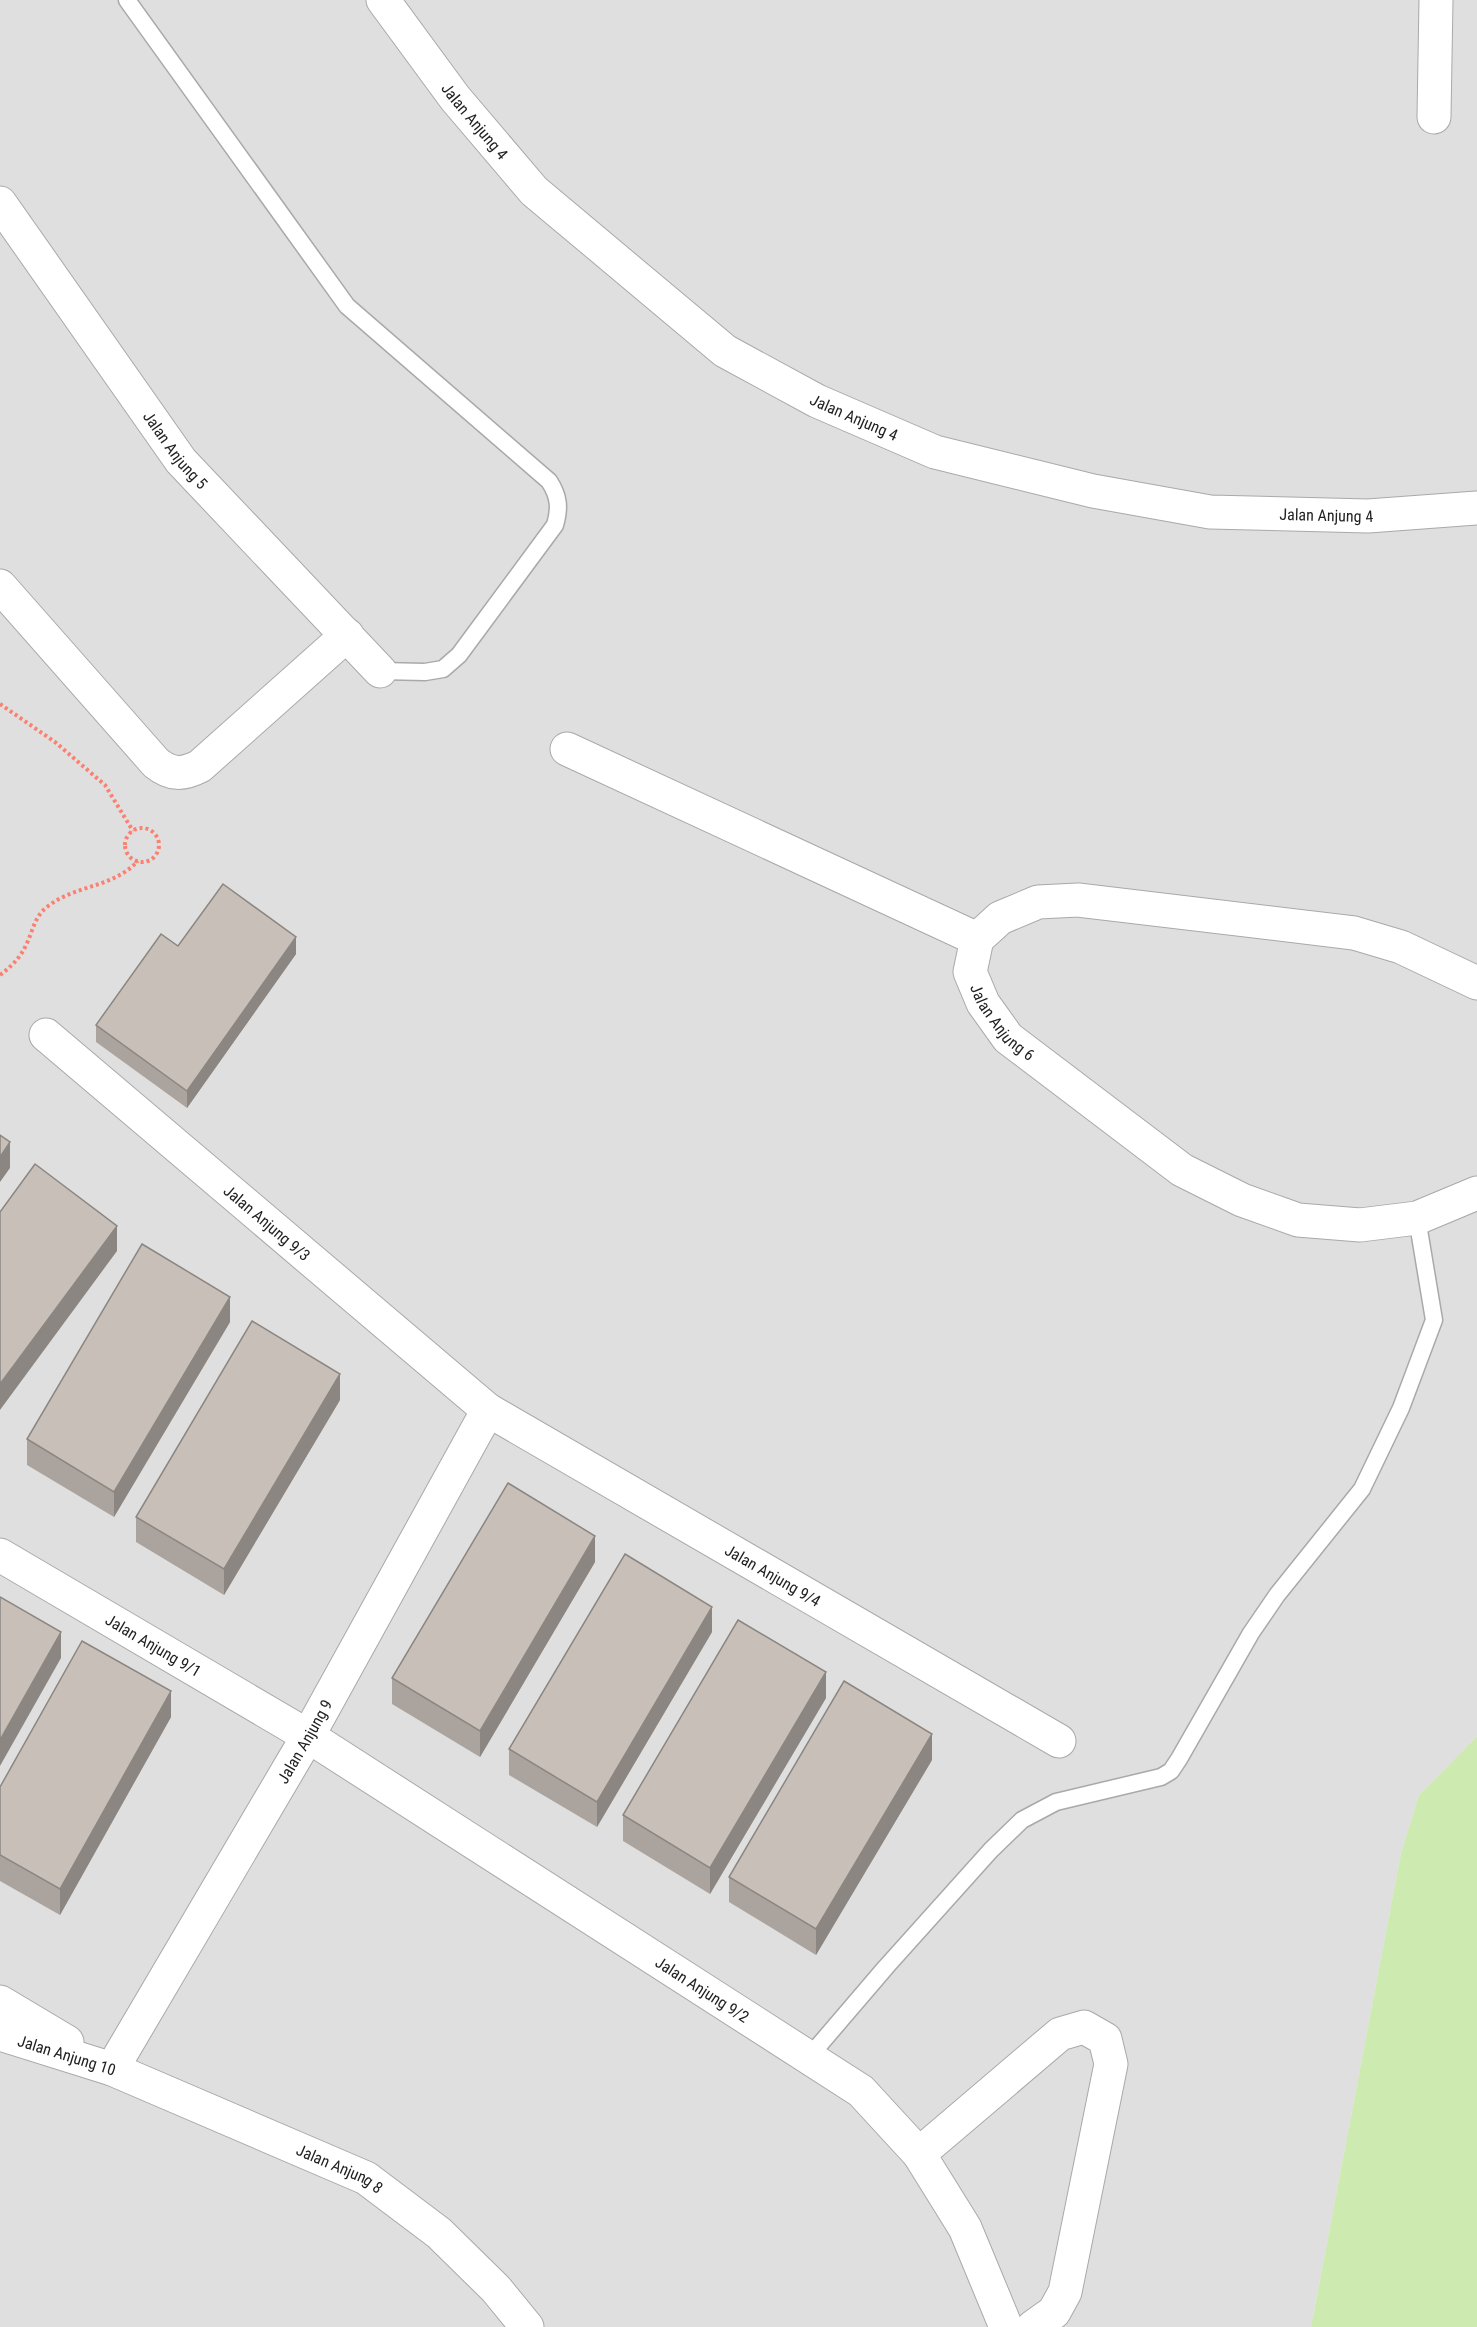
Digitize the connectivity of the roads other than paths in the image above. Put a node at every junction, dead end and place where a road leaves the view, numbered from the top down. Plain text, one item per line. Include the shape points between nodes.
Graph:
1 (126, 0) edge
2 (383, 0) edge
3 (1436, 0) edge
4 (1434, 117) dead end
5 (0, 203) edge
6 (1477, 508) edge
7 (0, 586) edge
8 (347, 635) junction
9 (380, 671) joint
10 (567, 749) dead end
11 (977, 939) junction
12 (1477, 982) edge
13 (46, 1035) dead end
14 (1477, 1193) edge
15 (1417, 1218) junction
16 (488, 1410) junction
17 (0, 1555) edge
18 (308, 1736) junction
19 (1059, 1741) dead end
20 (0, 2002) edge
21 (0, 2034) edge
22 (809, 2057) junction
23 (112, 2069) junction
24 (920, 2154) junction
25 (527, 2327) edge
26 (1006, 2327) edge
27 (1033, 2327) edge

1 - 9 lane via 346,306 557,492 560,511 555,525 459,654 443,669
2 - 6 street, Jalan Anjung 4 via 456,98 534,191 725,351 818,401 935,452 1093,491 1210,512 1368,516
3 - 4 street
5 - 8 street, Jalan Anjung 5 via 181,460
7 - 8 street via 156,763 165,771 178,774 200,766
8 - 9 street, Jalan Anjung 5
10 - 11 street
11 - 12 street via 1000,918 1038,902 1078,900 1354,933 1401,947
11 - 15 street, Jalan Anjung 6 via 970,972 983,1003 1008,1038 1182,1170 1242,1200 1298,1220 1360,1225
13 - 16 street, Jalan Anjung 9/3
14 - 15 street, Jalan Anjung 6
15 - 22 lane via 1434,1320 1401,1407 1362,1489 1270,1605 1175,1765 1161,1778 1056,1802 1022,1820
16 - 18 street, Jalan Anjung 9
16 - 19 street, Jalan Anjung 9/4
17 - 18 street, Jalan Anjung 9/1
18 - 22 street, Jalan Anjung 9/2
18 - 23 street, Jalan Anjung 9
20 - 23 street, Jalan Anjung 10
21 - 23 street, Jalan Anjung 10
22 - 24 street, Jalan Anjung 9/2 via 861,2091
23 - 25 street, Jalan Anjung 8 via 366,2178 439,2233 496,2289
24 - 26 street, Jalan Anjung 9/2 via 964,2228
24 - 27 street via 1060,2034 1084,2027 1105,2039 1110,2064 1065,2292 1054,2312

